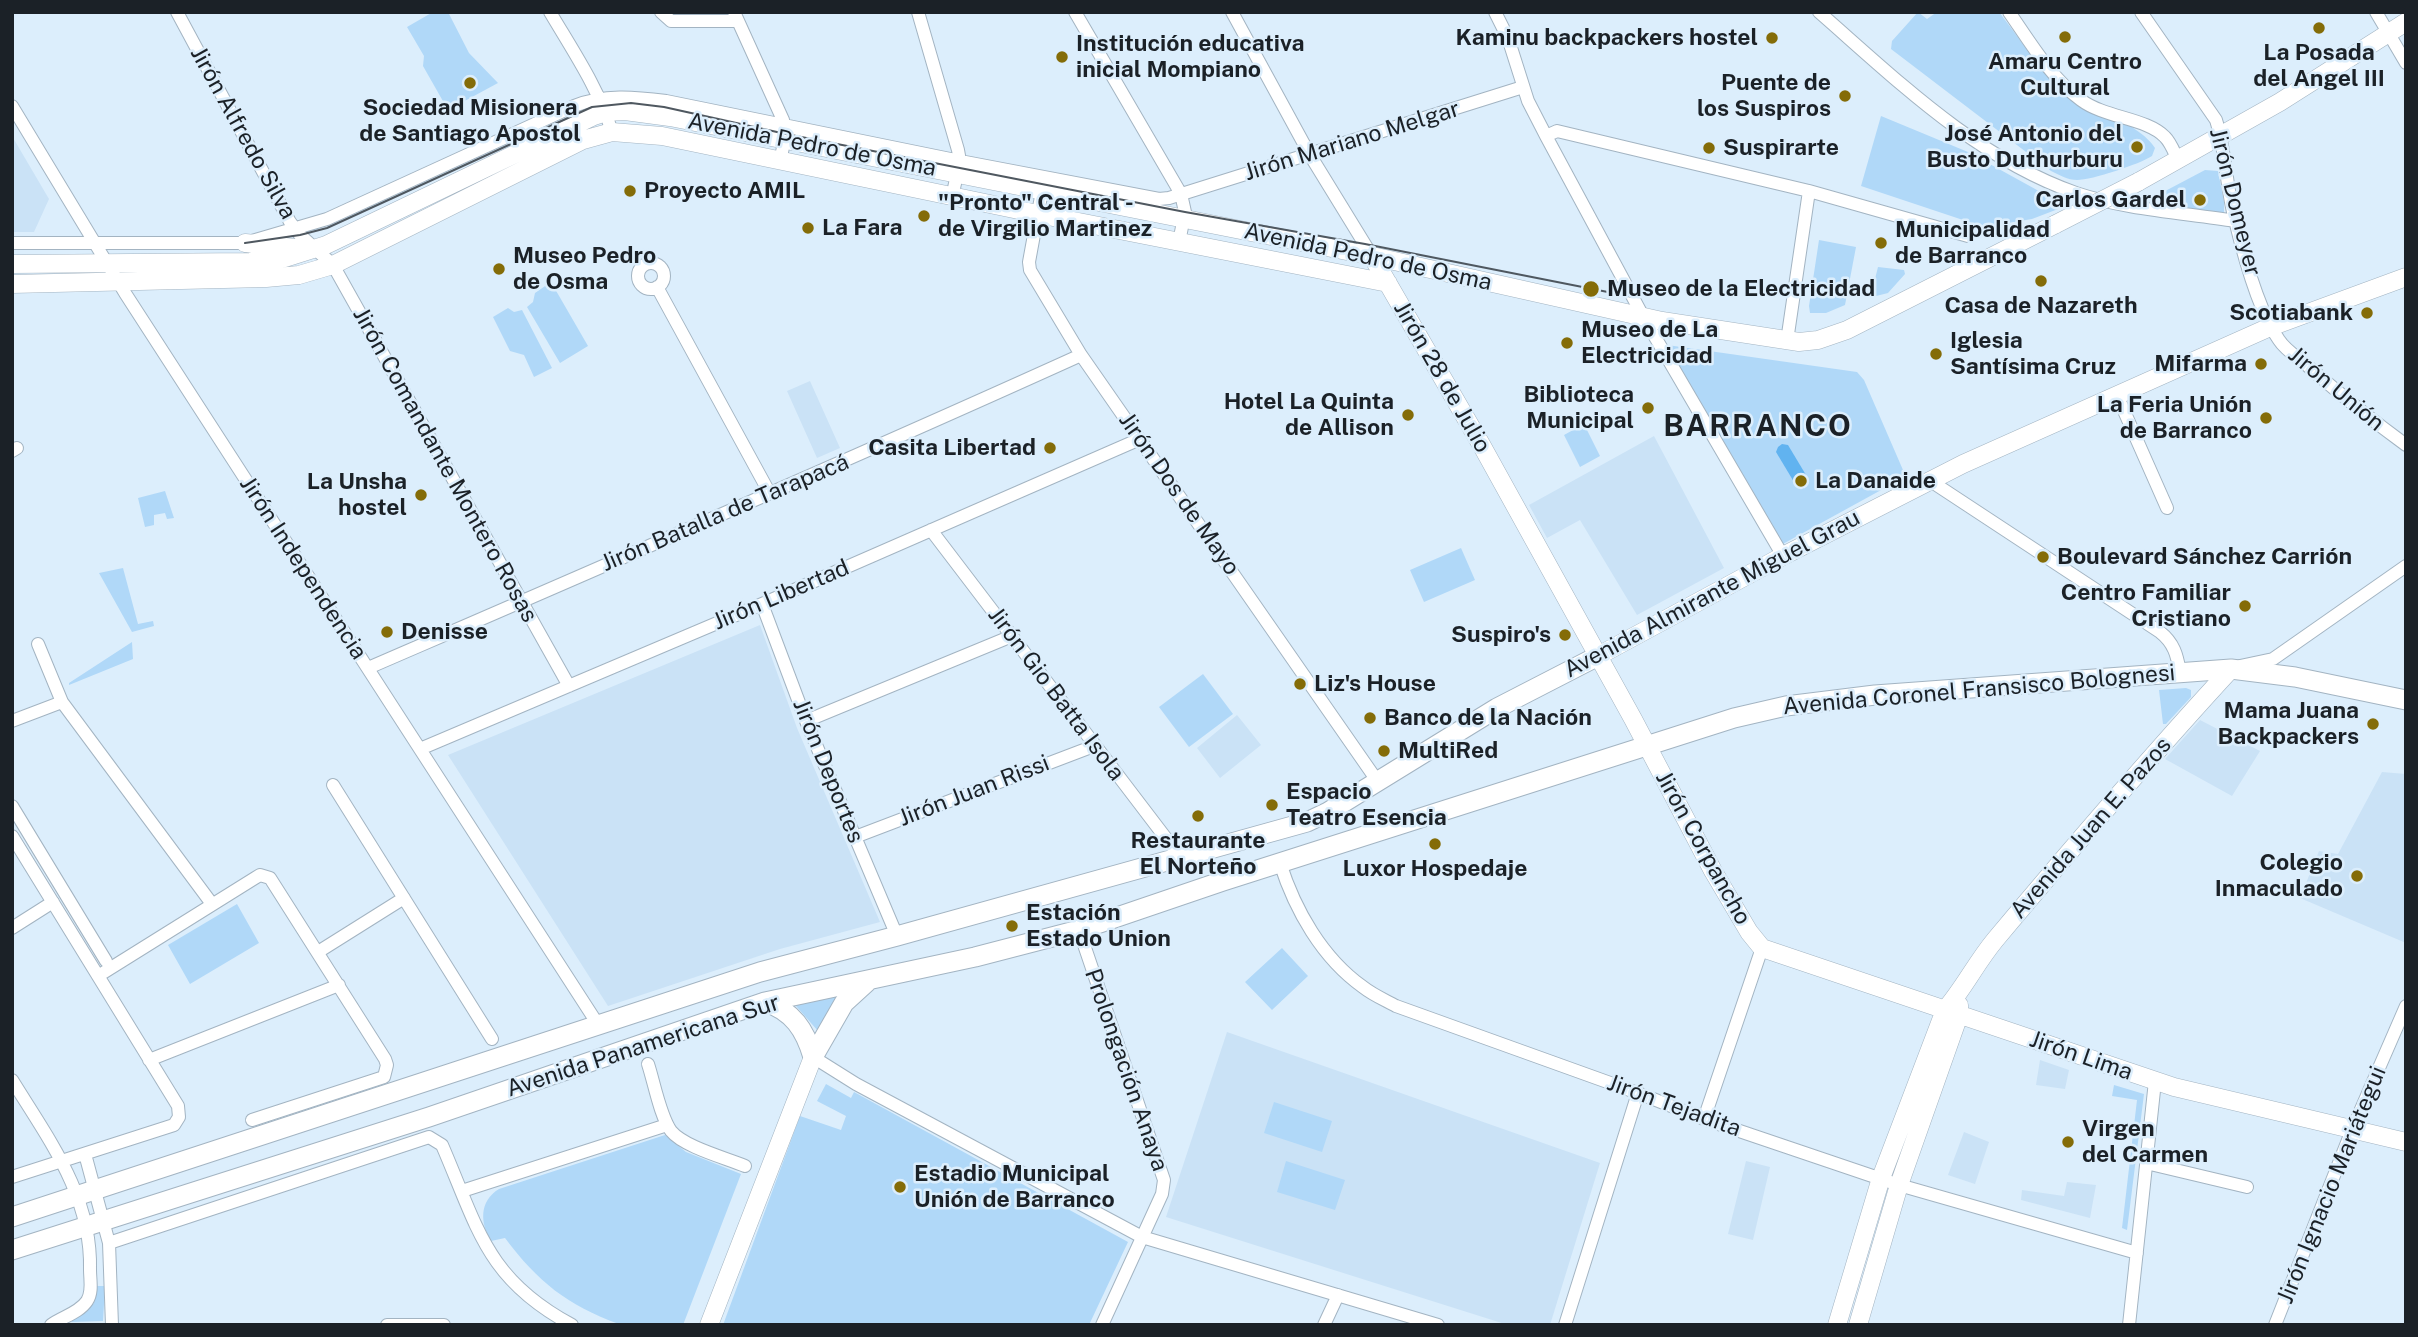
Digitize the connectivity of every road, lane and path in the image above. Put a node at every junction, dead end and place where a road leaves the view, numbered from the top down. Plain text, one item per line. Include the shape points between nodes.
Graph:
1 (177, 12) edge
2 (550, 12) edge
3 (662, 12) edge
4 (918, 12) edge
5 (1075, 12) edge
6 (1232, 12) edge
7 (1495, 12) edge
8 (1819, 12) edge
9 (2008, 12) edge
10 (2141, 12) edge
11 (2376, 12) edge
12 (736, 17) edge
13 (2406, 22) edge
14 (2388, 33) junction
15 (2406, 63) edge
16 (1523, 87) junction
17 (603, 105) junction
18 (12, 106) edge
19 (612, 132) junction
20 (785, 133) junction
21 (1546, 136) junction
22 (2221, 136) junction
23 (1310, 155) junction
24 (2178, 160) junction
25 (780, 161) junction
26 (959, 168) junction
27 (1042, 191) junction
28 (1809, 191) junction
29 (1181, 194) junction
30 (952, 197) junction
31 (1038, 214) junction
32 (1184, 219) junction
33 (2235, 221) junction
34 (296, 229) junction
35 (1968, 236) dead end
36 (1179, 242) junction
37 (12, 243) edge
38 (95, 243) junction
39 (245, 243) junction
40 (316, 249) junction
41 (1372, 256) junction
42 (106, 263) junction
43 (12, 264) edge
44 (333, 265) junction
45 (2406, 276) edge
46 (118, 282) junction
47 (1388, 283) junction
48 (12, 284) edge
49 (657, 287) dead end
50 (1644, 318) junction
51 (2270, 327) junction
52 (1787, 341) junction
53 (1081, 355) junction
54 (2117, 395) junction
55 (1140, 439) junction
56 (2406, 445) edge
57 (1929, 480) junction
58 (769, 492) junction
59 (2167, 508) dead end
60 (931, 530) junction
61 (1783, 556) junction
62 (2406, 566) edge
63 (522, 601) junction
64 (762, 604) junction
65 (1012, 636) junction
66 (38, 645) dead end
67 (1598, 656) junction
68 (368, 668) junction
69 (2231, 668) junction
70 (2179, 672) junction
71 (569, 686) junction
72 (2406, 700) edge
73 (62, 702) junction
74 (12, 721) edge
75 (806, 721) junction
76 (1648, 745) junction
77 (1094, 746) junction
78 (420, 749) junction
79 (1378, 782) junction
80 (333, 785) dead end
81 (12, 806) edge
82 (12, 836) edge
83 (855, 837) junction
84 (1181, 858) junction
85 (1280, 863) junction
86 (404, 898) junction
87 (53, 902) junction
88 (212, 904) junction
89 (12, 928) edge
90 (1079, 930) junction
91 (897, 936) junction
92 (1762, 948) junction
93 (318, 952) junction
94 (810, 959) junction
95 (106, 961) dead end
96 (98, 976) junction
97 (339, 985) junction
98 (841, 994) junction
99 (765, 1002) junction
100 (2406, 1006) edge
101 (1952, 1013) junction
102 (599, 1026) junction
103 (492, 1039) dead end
104 (813, 1057) junction
105 (149, 1060) junction
106 (648, 1064) dead end
107 (12, 1080) edge
108 (2155, 1081) junction
109 (1638, 1093) junction
110 (252, 1119) dead end
111 (1704, 1119) junction
112 (667, 1125) junction
113 (2352, 1130) junction
114 (2406, 1143) edge
115 (85, 1154) junction
116 (63, 1161) junction
117 (2146, 1163) junction
118 (745, 1166) dead end
119 (12, 1177) edge
120 (1881, 1178) junction
121 (1899, 1185) junction
122 (2247, 1187) dead end
123 (462, 1191) junction
124 (87, 1194) junction
125 (12, 1217) edge
126 (96, 1224) junction
127 (1142, 1237) junction
128 (109, 1242) junction
129 (12, 1250) edge
130 (2137, 1253) junction
131 (1338, 1295) junction
132 (51, 1325) edge
133 (112, 1325) edge
134 (387, 1325) edge
135 (443, 1325) edge
136 (572, 1325) edge
137 (709, 1325) edge
138 (1102, 1325) edge
139 (1324, 1325) edge
140 (1438, 1325) edge
141 (1565, 1325) edge
142 (1837, 1325) edge
143 (1858, 1325) edge
144 (2129, 1325) edge
145 (2275, 1325) edge

1 - 34 street, Jirón Alfredo Silva
2 - 17 street
3 - 12 street via 671,21
4 - 26 street
5 - 29 street
6 - 23 street, Jirón 28 de Julio
7 - 16 street
8 - 33 street via 1958,130 2041,180 2078,194
9 - 24 street via 2078,99 2155,129 2170,143
10 - 22 street, Jirón Domeyer via 2216,120
11 - 14 street
12 - 20 street
13 - 14 main road, Avenida Pedro de Osma
14 - 15 street
14 - 22 main road, Avenida Pedro de Osma
16 - 21 street
16 - 23 street, Jirón Mariano Melgar
17 - 19 street
17 - 20 main road, Avenida Pedro de Osma
17 - 34 street, Avenida Pedro de Osma via 574,106
17 - 40 main road, Avenida Pedro de Osma
18 - 38 street, Jirón Independencia
19 - 25 main road, Avenida Pedro de Osma via 662,136
19 - 44 main road, Avenida Pedro de Osma via 583,140
20 - 25 street
20 - 26 main road, Avenida Pedro de Osma
21 - 28 street via 1557,131
21 - 50 street
22 - 24 main road, Avenida Pedro de Osma
22 - 33 street, Jirón Domeyer
23 - 29 street, Jirón Mariano Melgar
23 - 41 street, Jirón 28 de Julio
24 - 52 main road, Avenida Pedro de Osma, bridge via 1847,330 1818,340
25 - 30 main road, Avenida Pedro de Osma
26 - 27 main road, Avenida Pedro de Osma
26 - 29 street, Avenida Pedro de Osma via 1146,198
26 - 30 street
27 - 31 street, Jirón Dos de Mayo
27 - 32 main road, Avenida Pedro de Osma
28 - 35 street
28 - 52 street
29 - 32 street
30 - 31 main road, Avenida Pedro de Osma
31 - 36 main road, Avenida Pedro de Osma
31 - 53 street, Jirón Dos de Mayo via 1030,270
32 - 36 street
32 - 41 main road, Avenida Pedro de Osma
33 - 51 street, Jirón Domeyer
34 - 39 street, Avenida Pedro de Osma
34 - 40 street, Jirón Alfredo Silva
36 - 47 main road, Avenida Pedro de Osma
37 - 38 street, Avenida Pedro de Osma
38 - 39 street, Avenida Pedro de Osma
38 - 42 street, Jirón Independencia
39 - 40 main road
40 - 42 main road, Avenida Pedro de Osma via 263,261
40 - 44 street, Jirón Comandante Montero Rosas
41 - 47 main road, Jirón 28 de Julio
41 - 50 main road, Avenida Pedro de Osma
42 - 43 main road, Avenida Pedro de Osma
42 - 46 street, Jirón Independencia
44 - 46 main road, Avenida Pedro de Osma via 283,277
44 - 63 street, Jirón Comandante Montero Rosas
45 - 51 main road, Avenida Almirante Miguel Grau
46 - 48 main road, Avenida Pedro de Osma
46 - 68 street, Jirón Independencia
47 - 67 main road, Jirón 28 de Julio
49 - 58 street
50 - 52 main road, Avenida Pedro de Osma
50 - 61 street
51 - 54 main road, Avenida Almirante Miguel Grau
51 - 56 street, Jirón Unión via 2281,343
53 - 55 street, Jirón Dos de Mayo
53 - 58 street, Jirón Batalla de Tarapacá
54 - 57 main road, Avenida Almirante Miguel Grau
54 - 59 street
55 - 60 street, Jirón Libertad
55 - 79 street, Jirón Dos de Mayo
57 - 61 main road, Avenida Almirante Miguel Grau
57 - 70 street via 2160,632 2175,648
58 - 63 street, Jirón Batalla de Tarapacá
60 - 64 street, Jirón Libertad
60 - 65 street, Jirón Gio Batta Isola
61 - 67 main road, Avenida Almirante Miguel Grau
62 - 69 street via 2273,659
63 - 68 street, Jirón Batalla de Tarapacá
63 - 71 street, Jirón Comandante Montero Rosas
64 - 71 street, Jirón Libertad
64 - 75 street, Jirón Deportes
65 - 75 street
65 - 77 street, Jirón Gio Batta Isola
66 - 73 street
67 - 76 main road, Jirón 28 de Julio
67 - 79 main road, Avenida Almirante Miguel Grau via 1496,708
68 - 78 street, Jirón Independencia
69 - 70 main road, Avenida Coronel Fransisco Bolognesi
69 - 72 main road, Avenida Coronel Fransisco Bolognesi
69 - 101 main road, Avenida Juan E. Pazos via 1983,954
70 - 76 main road, Avenida Coronel Fransisco Bolognesi via 1786,706
71 - 78 street, Jirón Libertad
73 - 74 street
73 - 88 street
75 - 83 street, Jirón Deportes
76 - 85 main road, Avenida Coronel Fransisco Bolognesi
76 - 92 main road, Jirón Corpancho via 1713,871
77 - 83 street, Jirón Juan Rissi
77 - 84 street, Jirón Gio Batta Isola
78 - 102 street, Jirón Independencia
79 - 84 main road, Avenida Almirante Miguel Grau via 1307,822
80 - 86 street
81 - 95 street
82 - 87 street
83 - 91 street, Jirón Deportes
84 - 91 main road, Avenida Panamericana Sur
85 - 90 main road, Avenida Panamericana Sur
85 - 109 street, Jirón Tejadita via 1310,929 1335,964 1362,987 1395,1006
86 - 93 street
86 - 103 street
87 - 89 street
87 - 96 street
88 - 93 street via 266,875
88 - 96 street
90 - 98 main road, Avenida Panamericana Sur via 871,980
90 - 127 street, Prolongación Anaya via 1164,1180
91 - 94 main road, Avenida Panamericana Sur
92 - 101 main road, Jirón Lima
92 - 111 street
93 - 97 street
94 - 98 main road via 833,976
94 - 102 main road, Avenida Panamericana Sur
96 - 105 street
97 - 105 street
97 - 110 street via 385,1059 384,1077
98 - 99 main road, Avenida Panamericana Sur
98 - 104 main road
99 - 104 main road via 784,1009 795,1020
99 - 126 main road, Avenida Panamericana Sur
100 - 113 street, Jirón Ignacio Mariátegui
101 - 108 main road, Jirón Lima
101 - 120 main road
101 - 121 main road
102 - 124 main road, Avenida Panamericana Sur
104 - 127 street
104 - 137 main road
105 - 115 street via 178,1106 174,1125
106 - 112 street
107 - 116 street
108 - 113 main road, Jirón Lima
108 - 117 street
109 - 111 street, Jirón Tejadita
109 - 141 street
111 - 120 street, Jirón Tejadita
112 - 118 street via 684,1141
112 - 123 street
113 - 114 main road, Jirón Lima
113 - 145 street, Jirón Ignacio Mariátegui
115 - 116 street
115 - 124 street
116 - 119 street
116 - 124 street
117 - 122 street
117 - 130 street
120 - 121 street, Jirón Tejadita
120 - 142 main road
121 - 130 street, Jirón Tejadita
121 - 143 main road
123 - 128 street via 442,1145 429,1137
123 - 136 street via 476,1231 503,1271 529,1299
124 - 125 main road, Avenida Panamericana Sur
124 - 126 street
126 - 128 street
126 - 129 main road, Avenida Panamericana Sur
126 - 132 street via 89,1297
127 - 131 street
127 - 138 street, Prolongación Anaya
128 - 133 street
130 - 144 street
131 - 139 street
131 - 140 street
134 - 135 street

